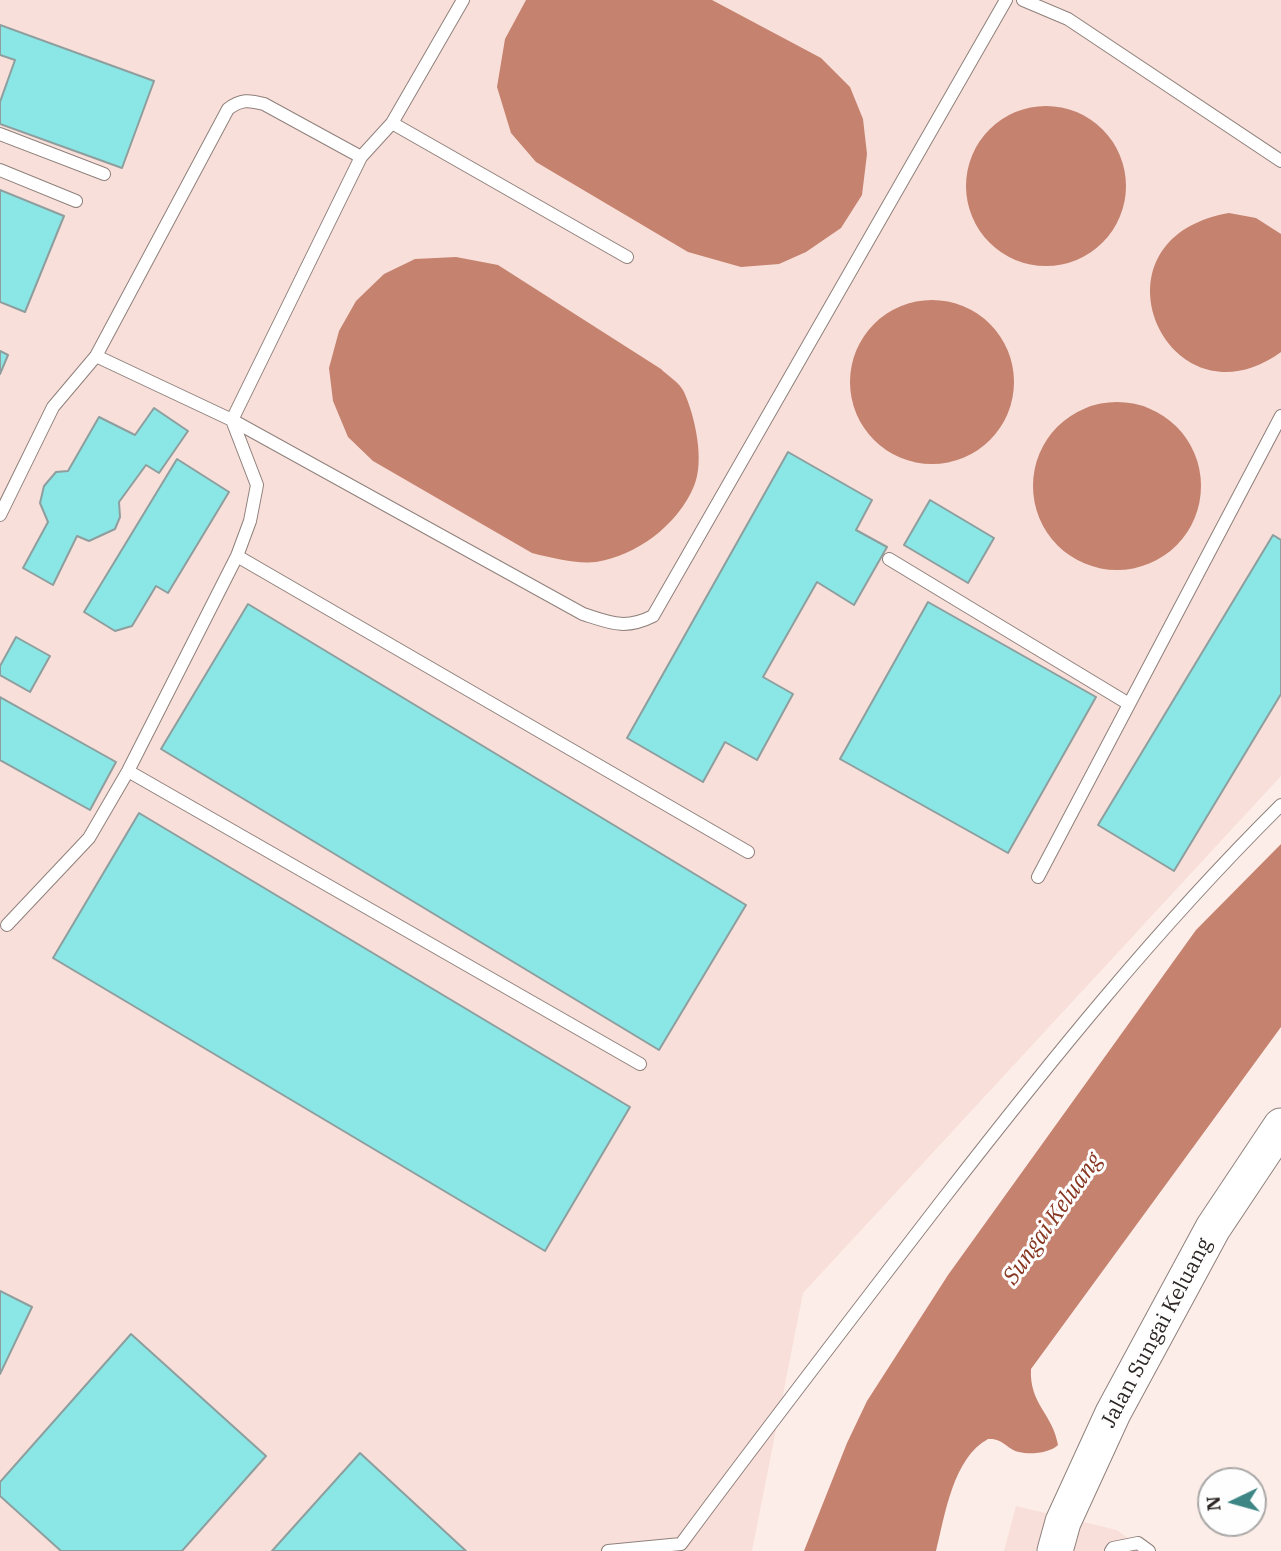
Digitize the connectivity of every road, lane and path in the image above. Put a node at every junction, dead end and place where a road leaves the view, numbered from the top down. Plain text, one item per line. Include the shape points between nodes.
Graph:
1 (463, 0) edge
2 (1006, 0) edge
3 (1023, 0) edge
4 (392, 123) junction
5 (0, 134) edge
6 (360, 157) junction
7 (1281, 161) edge
8 (0, 170) edge
9 (104, 174) dead end
10 (76, 201) dead end
11 (627, 257) dead end
12 (96, 356) junction
13 (1281, 416) edge
14 (232, 420) junction
15 (0, 514) edge
16 (237, 555) junction
17 (889, 559) dead end
18 (1129, 704) junction
19 (128, 771) junction
20 (1281, 805) edge
21 (748, 852) dead end
22 (1038, 877) dead end
23 (7, 925) dead end
24 (640, 1064) dead end
25 (1271, 1146) edge
26 (608, 1551) edge
27 (1055, 1551) edge
28 (1111, 1551) edge
29 (1150, 1551) edge

1 - 4 lane
2 - 14 lane via 653,616 637,624 617,625 583,614
3 - 7 lane via 1068,19
4 - 6 lane
4 - 11 lane
5 - 9 lane
6 - 12 lane via 264,104 238,101 228,109
6 - 14 lane
8 - 10 lane
12 - 14 lane
12 - 15 lane via 53,407
13 - 18 lane
14 - 16 lane via 257,485
16 - 19 lane
16 - 21 lane
17 - 18 lane
18 - 22 lane
19 - 23 lane via 89,838
19 - 24 lane
20 - 26 lane via 1208,877 1035,1080 681,1544
25 - 27 street, Jalan Sungai Keluang via 1213,1228 1113,1413 1063,1522
28 - 29 lane via 1138,1543

